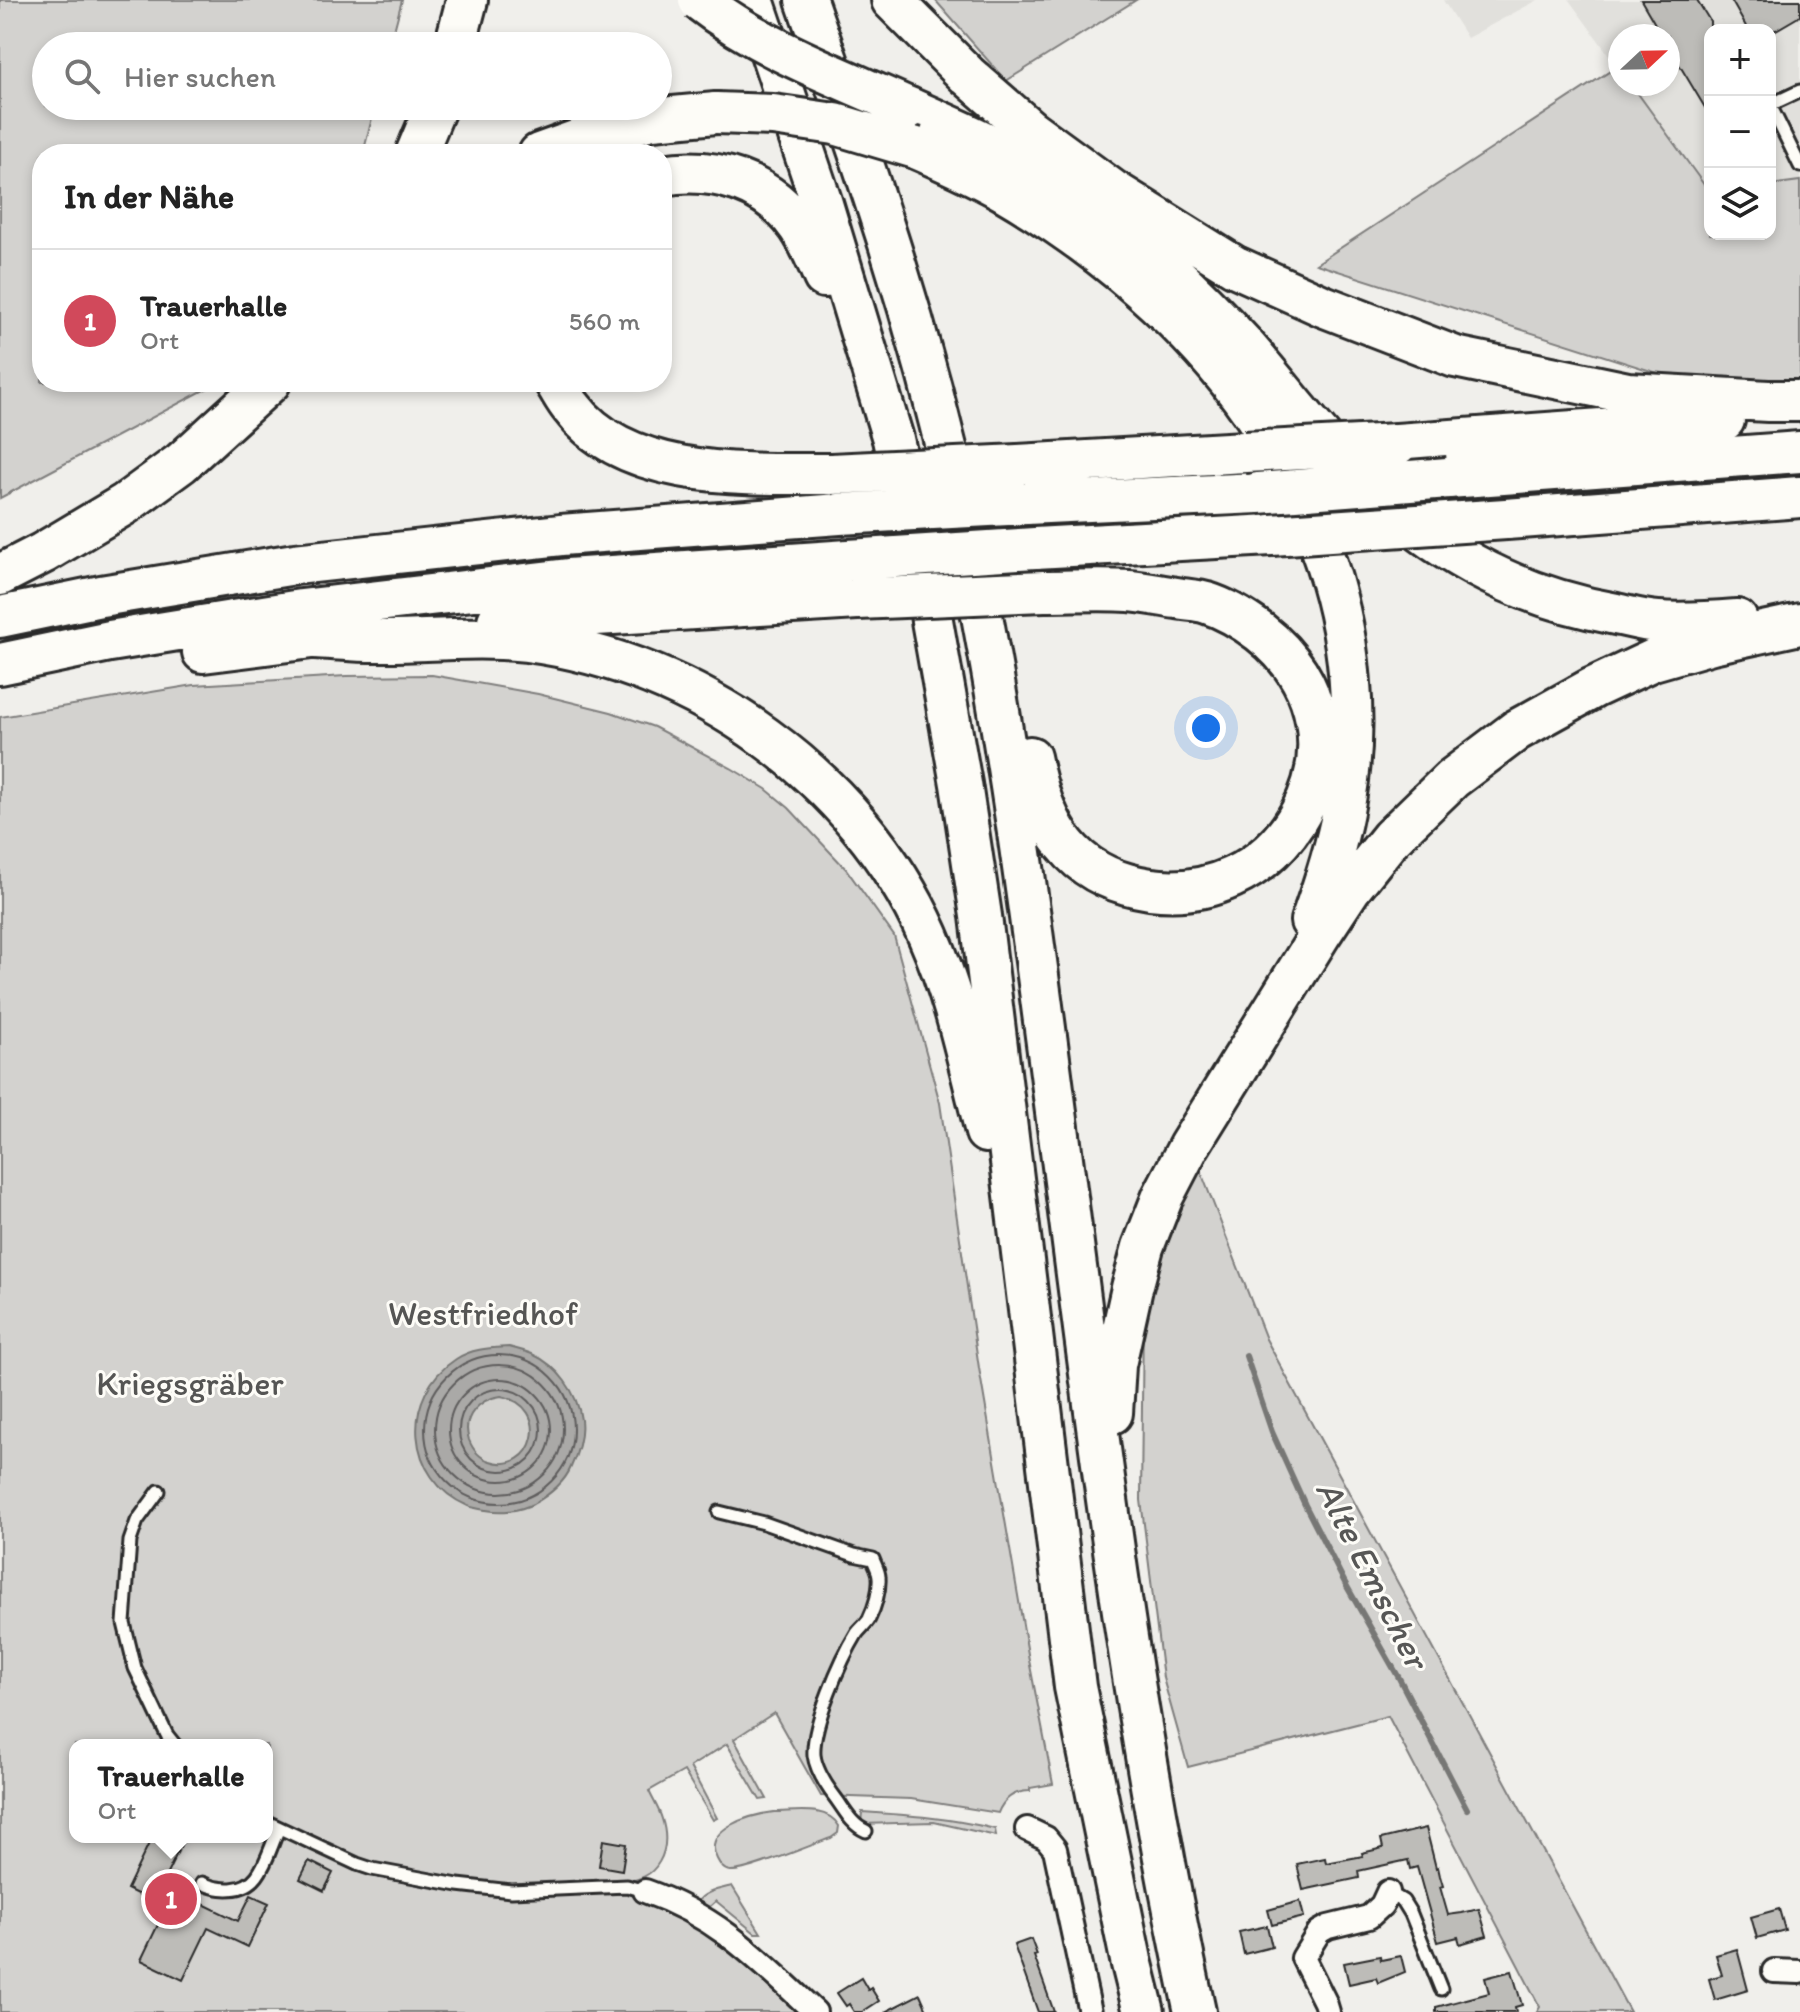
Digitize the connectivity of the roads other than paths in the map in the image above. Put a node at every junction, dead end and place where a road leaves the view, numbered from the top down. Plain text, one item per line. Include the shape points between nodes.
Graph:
1 (467, 0) edge
2 (699, 0) edge
3 (753, 0) edge
4 (806, 0) edge
5 (892, 0) edge
6 (459, 32) edge
7 (1800, 91) edge
8 (672, 117) edge
9 (430, 120) edge
10 (648, 120) edge
11 (420, 144) edge
12 (567, 144) edge
13 (1800, 166) edge
14 (672, 173) edge
15 (250, 392) edge
16 (259, 392) edge
17 (561, 392) edge
18 (1800, 401) edge
19 (1800, 415) edge
20 (226, 421) junction
21 (893, 439) junction
22 (1800, 452) edge
23 (1800, 497) edge
24 (972, 560) junction
25 (0, 575) edge
26 (0, 617) edge
27 (1800, 617) edge
28 (1800, 624) edge
29 (315, 638) junction
30 (11, 662) edge
31 (1287, 988) junction
32 (1030, 1315) junction
33 (159, 1491) dead end
34 (1107, 1501) junction
35 (719, 1512) dead end
36 (170, 1739) edge
37 (273, 1825) edge
38 (279, 1828) junction
39 (1027, 1829) dead end
40 (866, 1831) dead end
41 (273, 1841) edge
42 (272, 1843) edge
43 (202, 1883) dead end
44 (645, 1891) joint
45 (1388, 1892) joint
46 (1774, 1971) dead end
47 (1800, 1972) edge
48 (1441, 1989) dead end
49 (815, 2012) edge
50 (1090, 2012) edge
51 (1144, 2012) edge
52 (1195, 2012) edge
53 (1328, 2012) edge

1 - 6 highway
2 - 27 highway, bridge via 782,52 1009,154 1113,222 1223,323 1352,471 1438,545 1483,572 1535,594 1657,622
3 - 21 highway
4 - 24 highway via 914,326
5 - 18 highway via 1030,130 1112,190 1234,266 1323,306 1455,357 1628,393
7 - 13 lane via 1770,105
8 - 31 highway, bridge via 773,115 835,124 916,148 977,176 1085,244 1146,294 1234,387 1265,430 1299,494 1326,565 1344,630 1351,696 1344,808
9 - 11 highway
10 - 12 highway, bridge
14 - 21 highway via 740,181 787,212 810,245
15 - 20 highway
16 - 20 highway
17 - 19 highway, bridge via 601,436 633,454 681,467 749,474 1397,444
20 - 25 highway via 125,504
21 - 32 highway via 963,799
22 - 26 highway, bridge via 1258,493 839,514 561,535 295,564
23 - 30 highway, bridge via 568,579 301,610
24 - 29 highway, bridge via 1000,605 1044,811 1071,852 1107,877 1145,889 1185,890 1240,875 1284,838 1315,772 1317,722 1311,700 1272,641 1245,620 1207,603 1130,591 1044,591 857,599 373,630
24 - 34 highway via 1011,780
28 - 31 highway via 1653,660 1517,730 1452,779 1391,838 1350,889
29 - 30 highway via 92,670
29 - 32 highway via 498,638 607,660 721,708 822,785 898,878 947,982
31 - 34 highway via 1189,1146 1143,1247 1115,1365
32 - 51 highway via 1075,1687
33 - 36 lane via 130,1541 124,1623 135,1668
34 - 52 highway via 1139,1714
35 - 40 lane via 873,1559 880,1574 869,1619 847,1653 820,1715 814,1755 830,1791
37 - 38 lane
38 - 41 lane
38 - 44 lane via 372,1869 458,1885 511,1891 627,1886
39 - 50 street via 1055,1849
42 - 43 lane via 250,1882 229,1889
44 - 49 street via 670,1900 744,1945
45 - 48 lane via 1411,1914
45 - 53 street via 1369,1917 1319,1932 1303,1958
46 - 47 street

